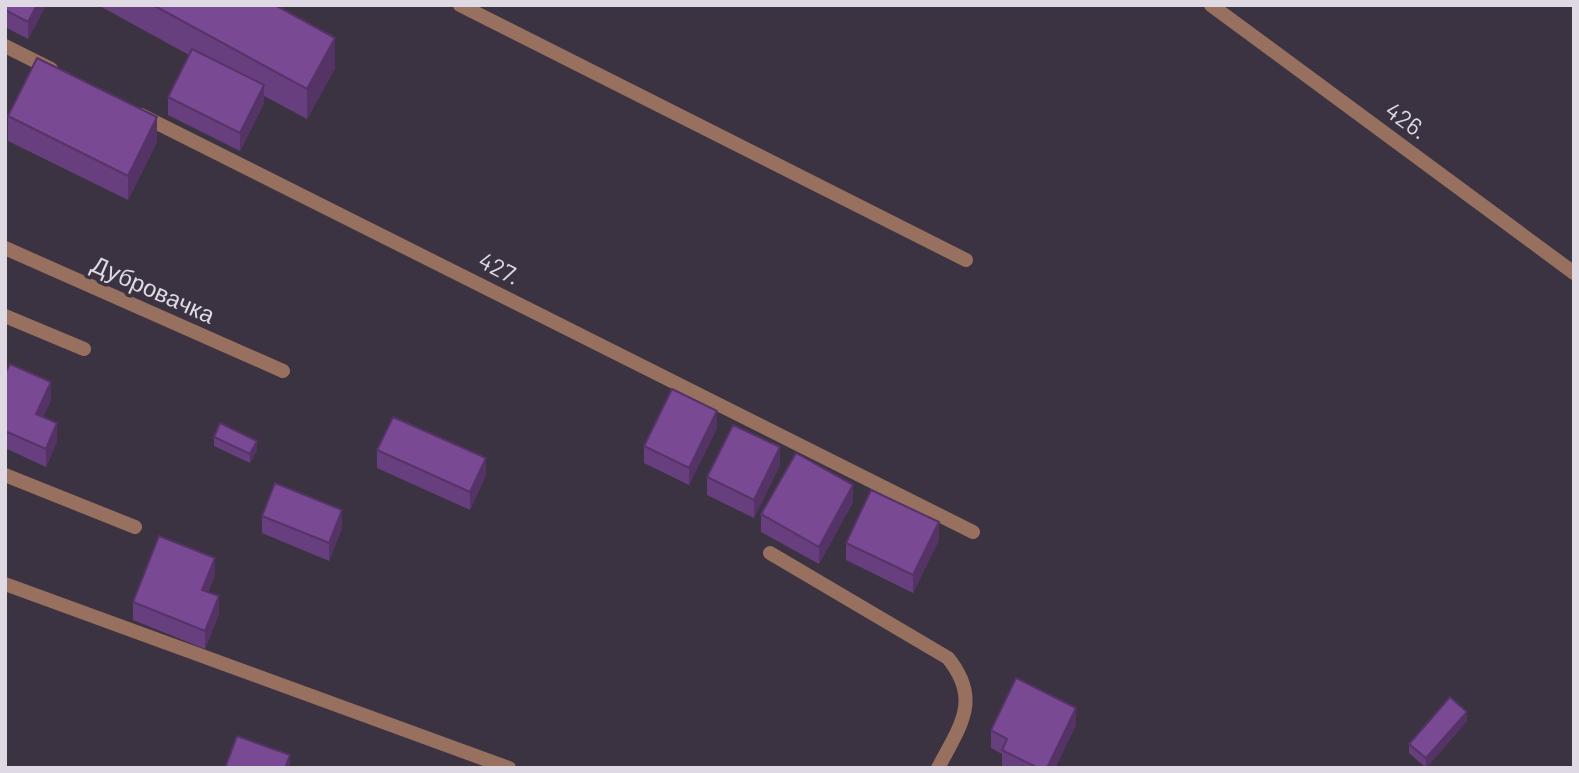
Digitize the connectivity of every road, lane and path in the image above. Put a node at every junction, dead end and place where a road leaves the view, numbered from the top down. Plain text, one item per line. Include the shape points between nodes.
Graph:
1 (460, 5) edge
2 (1211, 5) edge
3 (5, 46) edge
4 (67, 78) edge
5 (129, 109) edge
6 (5, 248) edge
7 (966, 260) dead end
8 (1574, 273) edge
9 (5, 316) edge
10 (84, 349) dead end
11 (283, 371) dead end
12 (5, 475) edge
13 (135, 527) dead end
14 (973, 532) dead end
15 (771, 553) dead end
16 (5, 584) edge
17 (509, 768) edge
18 (938, 768) edge

1 - 7 street
2 - 8 street, 426.
3 - 4 street
5 - 14 street, 427.
6 - 11 street, Дубровачка
9 - 10 street
12 - 13 street
15 - 18 street via 948,658 962,676 968,696 964,716
16 - 17 street

